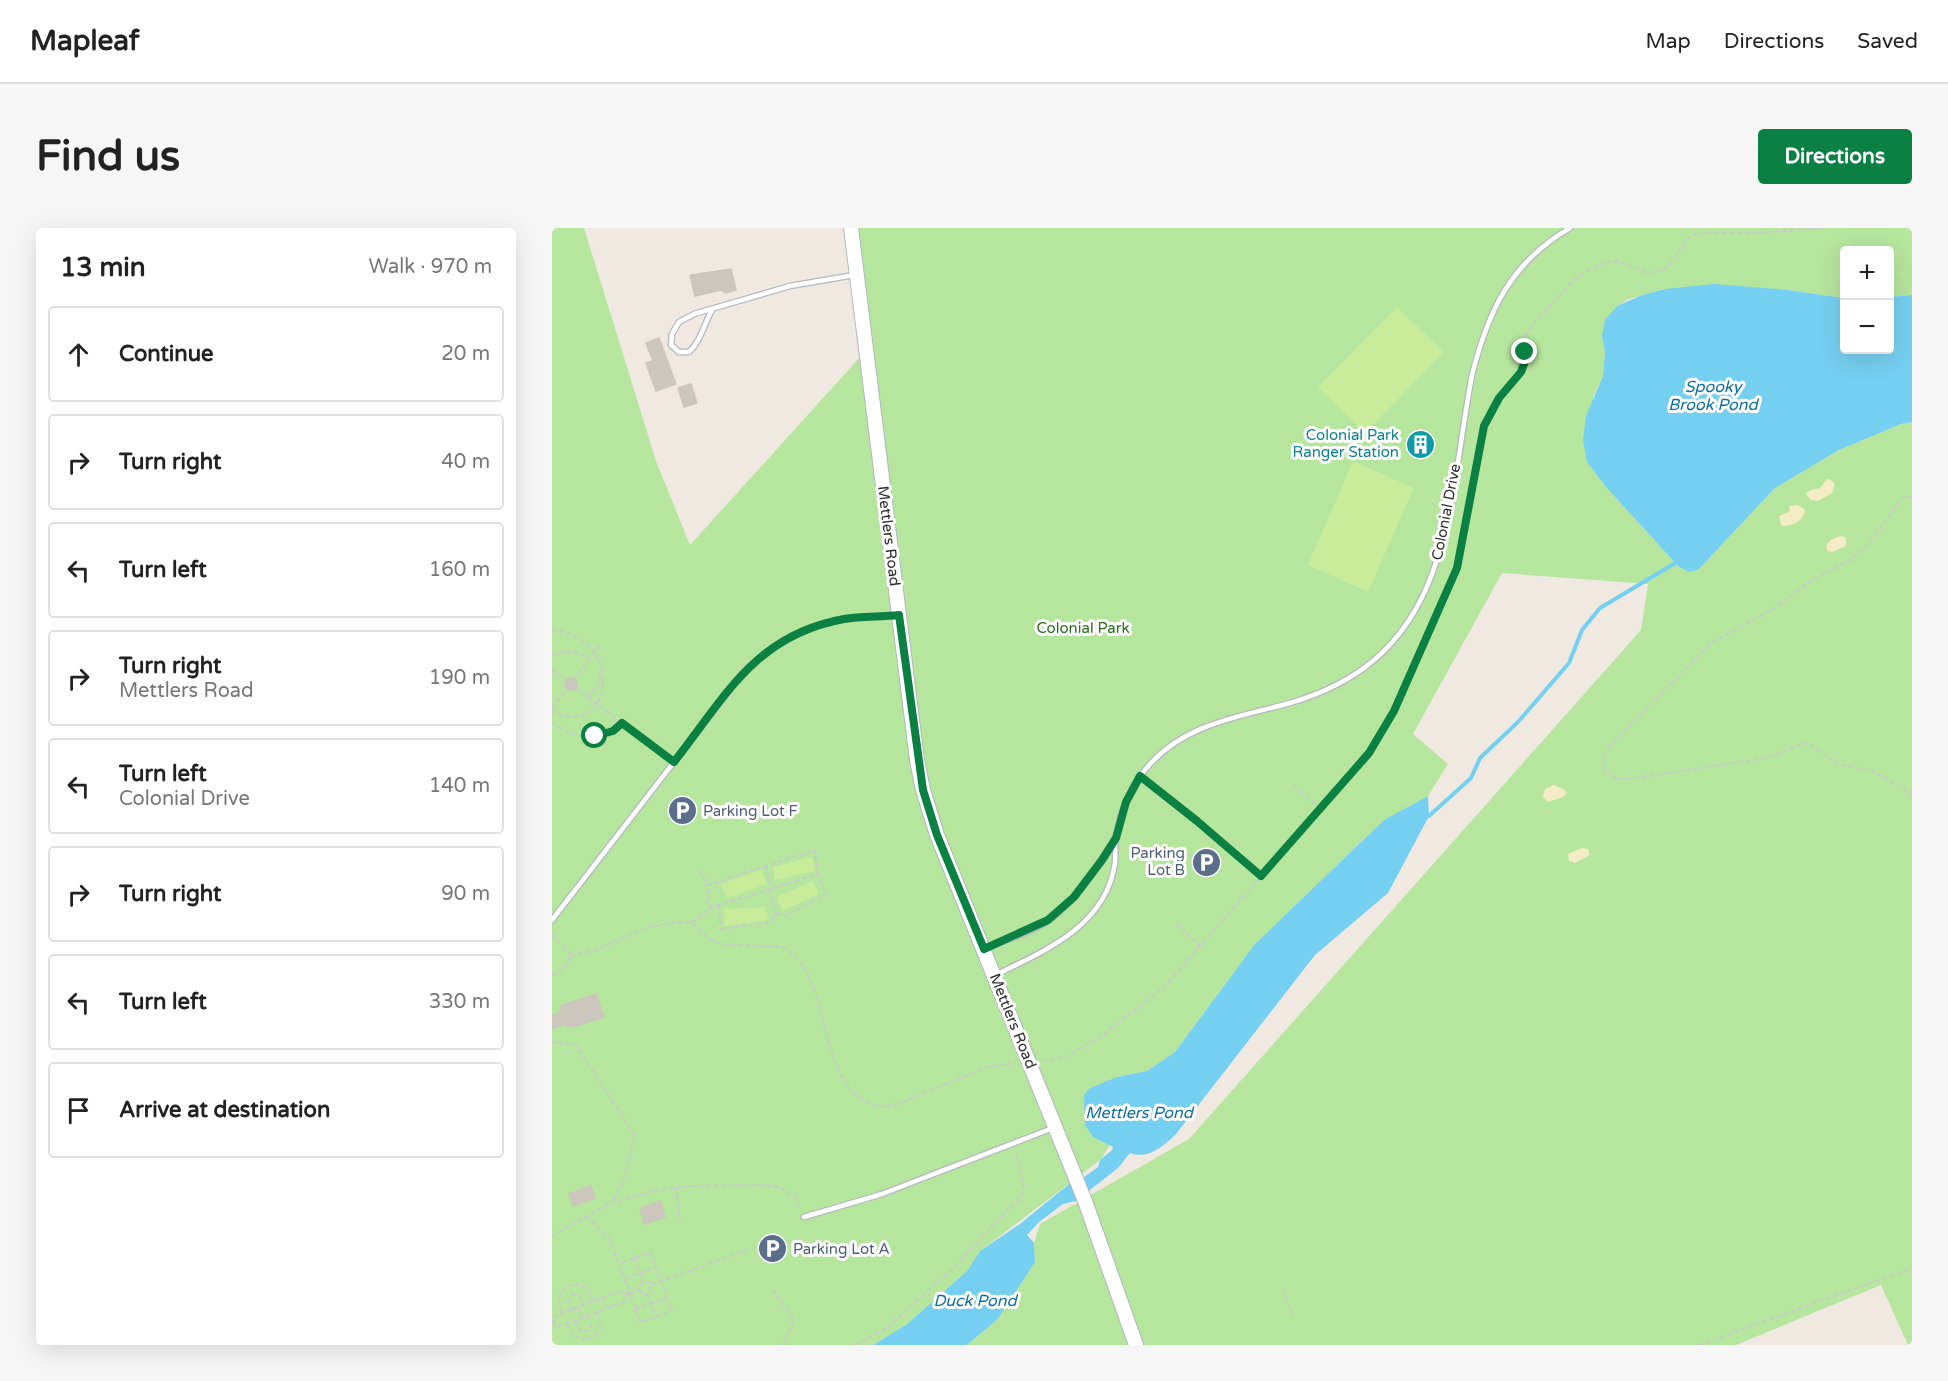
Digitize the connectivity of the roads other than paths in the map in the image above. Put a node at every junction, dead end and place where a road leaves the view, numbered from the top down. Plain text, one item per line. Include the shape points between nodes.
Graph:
1 (850, 228) edge
2 (1570, 228) edge
3 (856, 274) junction
4 (712, 310) junction
5 (899, 615) junction
6 (1140, 776) junction
7 (1116, 838) junction
8 (1241, 859) road end
9 (552, 920) edge
10 (984, 949) junction
11 (994, 975) junction
12 (1056, 1127) junction
13 (804, 1217) road end
14 (1136, 1345) edge

1 - 3 street, Mettlers Road
2 - 6 lane, Colonial Drive via 1526,262 1501,293 1492,312 1472,375 1440,551 1428,587 1402,630 1377,659 1333,688 1201,727 1165,749
3 - 4 lane via 790,286
3 - 5 street, Mettlers Road
4 - 4 lane via 679,322 671,345 679,352 689,352 697,344
5 - 9 lane via 824,623 767,650 742,674
5 - 10 street, Mettlers Road via 923,790 937,835
6 - 7 lane, Colonial Drive via 1126,802
6 - 8 lane
7 - 10 lane, Colonial Drive via 1063,908 1034,928
7 - 11 lane, Colonial Drive via 1111,881 1094,912 1046,951
10 - 11 street, Mettlers Road
11 - 12 street, Mettlers Road
12 - 13 lane via 882,1194
12 - 14 street, Mettlers Road

